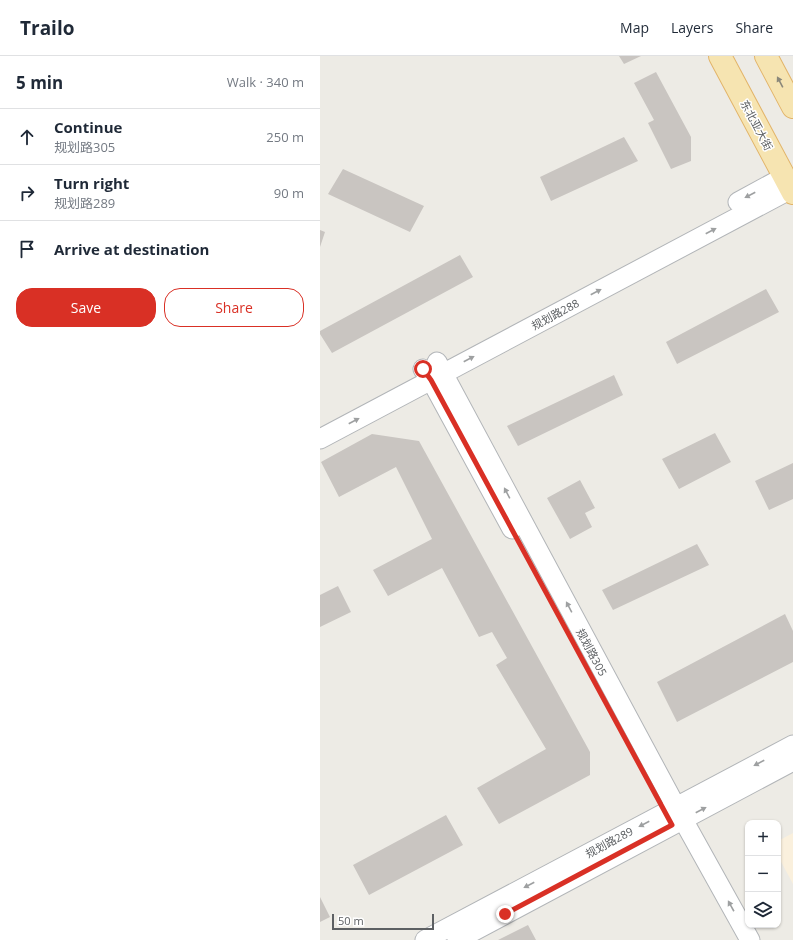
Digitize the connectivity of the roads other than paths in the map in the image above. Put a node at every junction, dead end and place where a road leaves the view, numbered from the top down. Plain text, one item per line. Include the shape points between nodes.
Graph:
1 (720, 56) edge
2 (766, 56) edge
3 (793, 107) edge
4 (789, 187) edge
5 (433, 371) junction
6 (320, 424) edge
7 (320, 439) edge
8 (793, 744) edge
9 (793, 761) edge
10 (674, 816) junction
11 (425, 940) edge
12 (457, 940) edge
13 (736, 940) edge
14 (750, 940) edge

1 - 4 main road, 东北亚大街
3 -> 2 main road
4 - 5 street, 规划路288
5 - 6 street, 规划路288
7 -> 5 street, 规划路288
5 - 10 street, 规划路305
8 -> 10 street, 规划路289
10 -> 9 street, 规划路289
10 -> 11 street, 规划路289
10 - 12 street, 规划路289
10 - 13 street, 规划路305
14 -> 10 street, 规划路305

